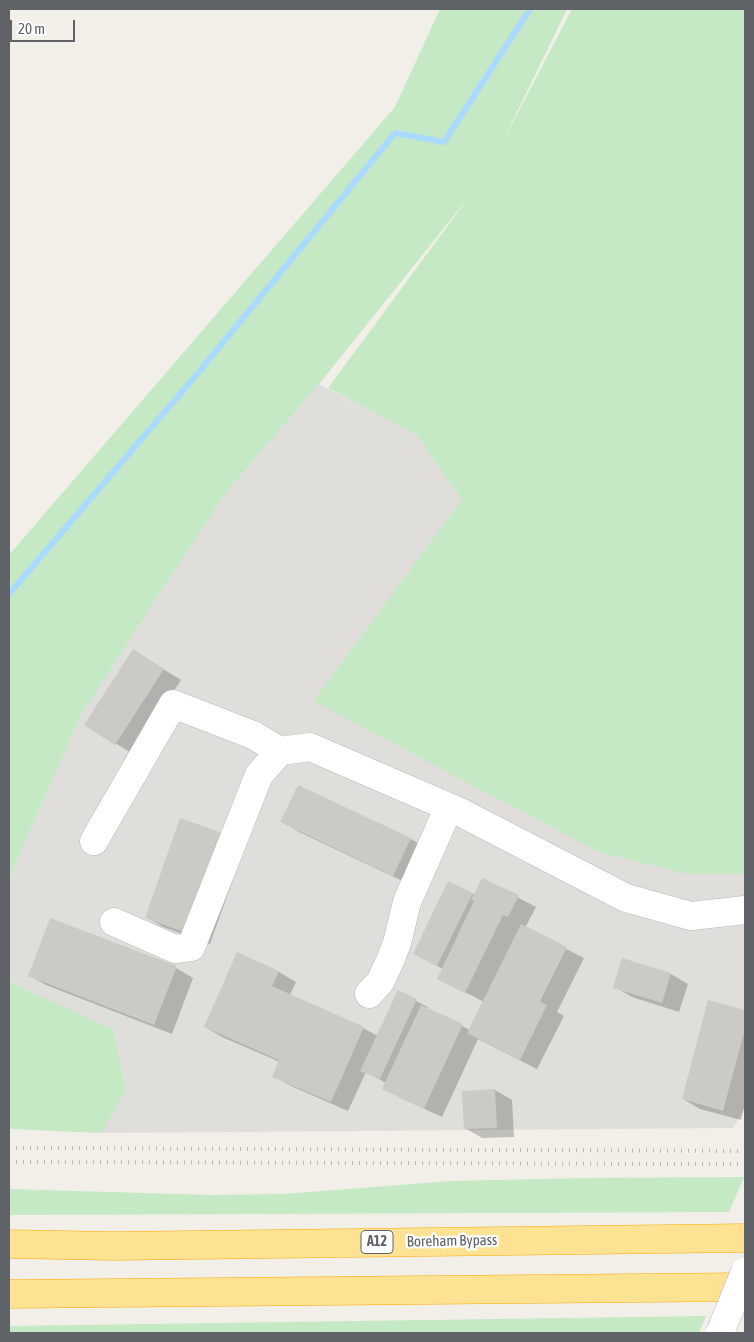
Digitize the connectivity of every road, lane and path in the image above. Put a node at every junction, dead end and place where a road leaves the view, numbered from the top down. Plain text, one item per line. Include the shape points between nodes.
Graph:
1 (280, 751) junction
2 (449, 807) junction
3 (94, 841) dead end
4 (745, 910) edge
5 (114, 922) dead end
6 (369, 994) dead end
7 (9, 1235) edge
8 (745, 1238) edge
9 (9, 1244) edge
10 (114, 1246) junction
11 (745, 1272) edge
12 (745, 1287) edge
13 (9, 1294) edge
14 (720, 1333) edge

1 - 2 street via 310,747
1 - 3 street via 253,735 173,704
1 - 5 street via 260,775 191,947 175,949
2 - 4 street via 626,898 691,916
2 - 6 street via 407,902 390,960 380,982
7 - 10 street
8 - 10 highway, Boreham Bypass / A12
9 - 10 highway, Boreham Bypass / A12
11 - 14 street, bridge
12 - 13 highway

